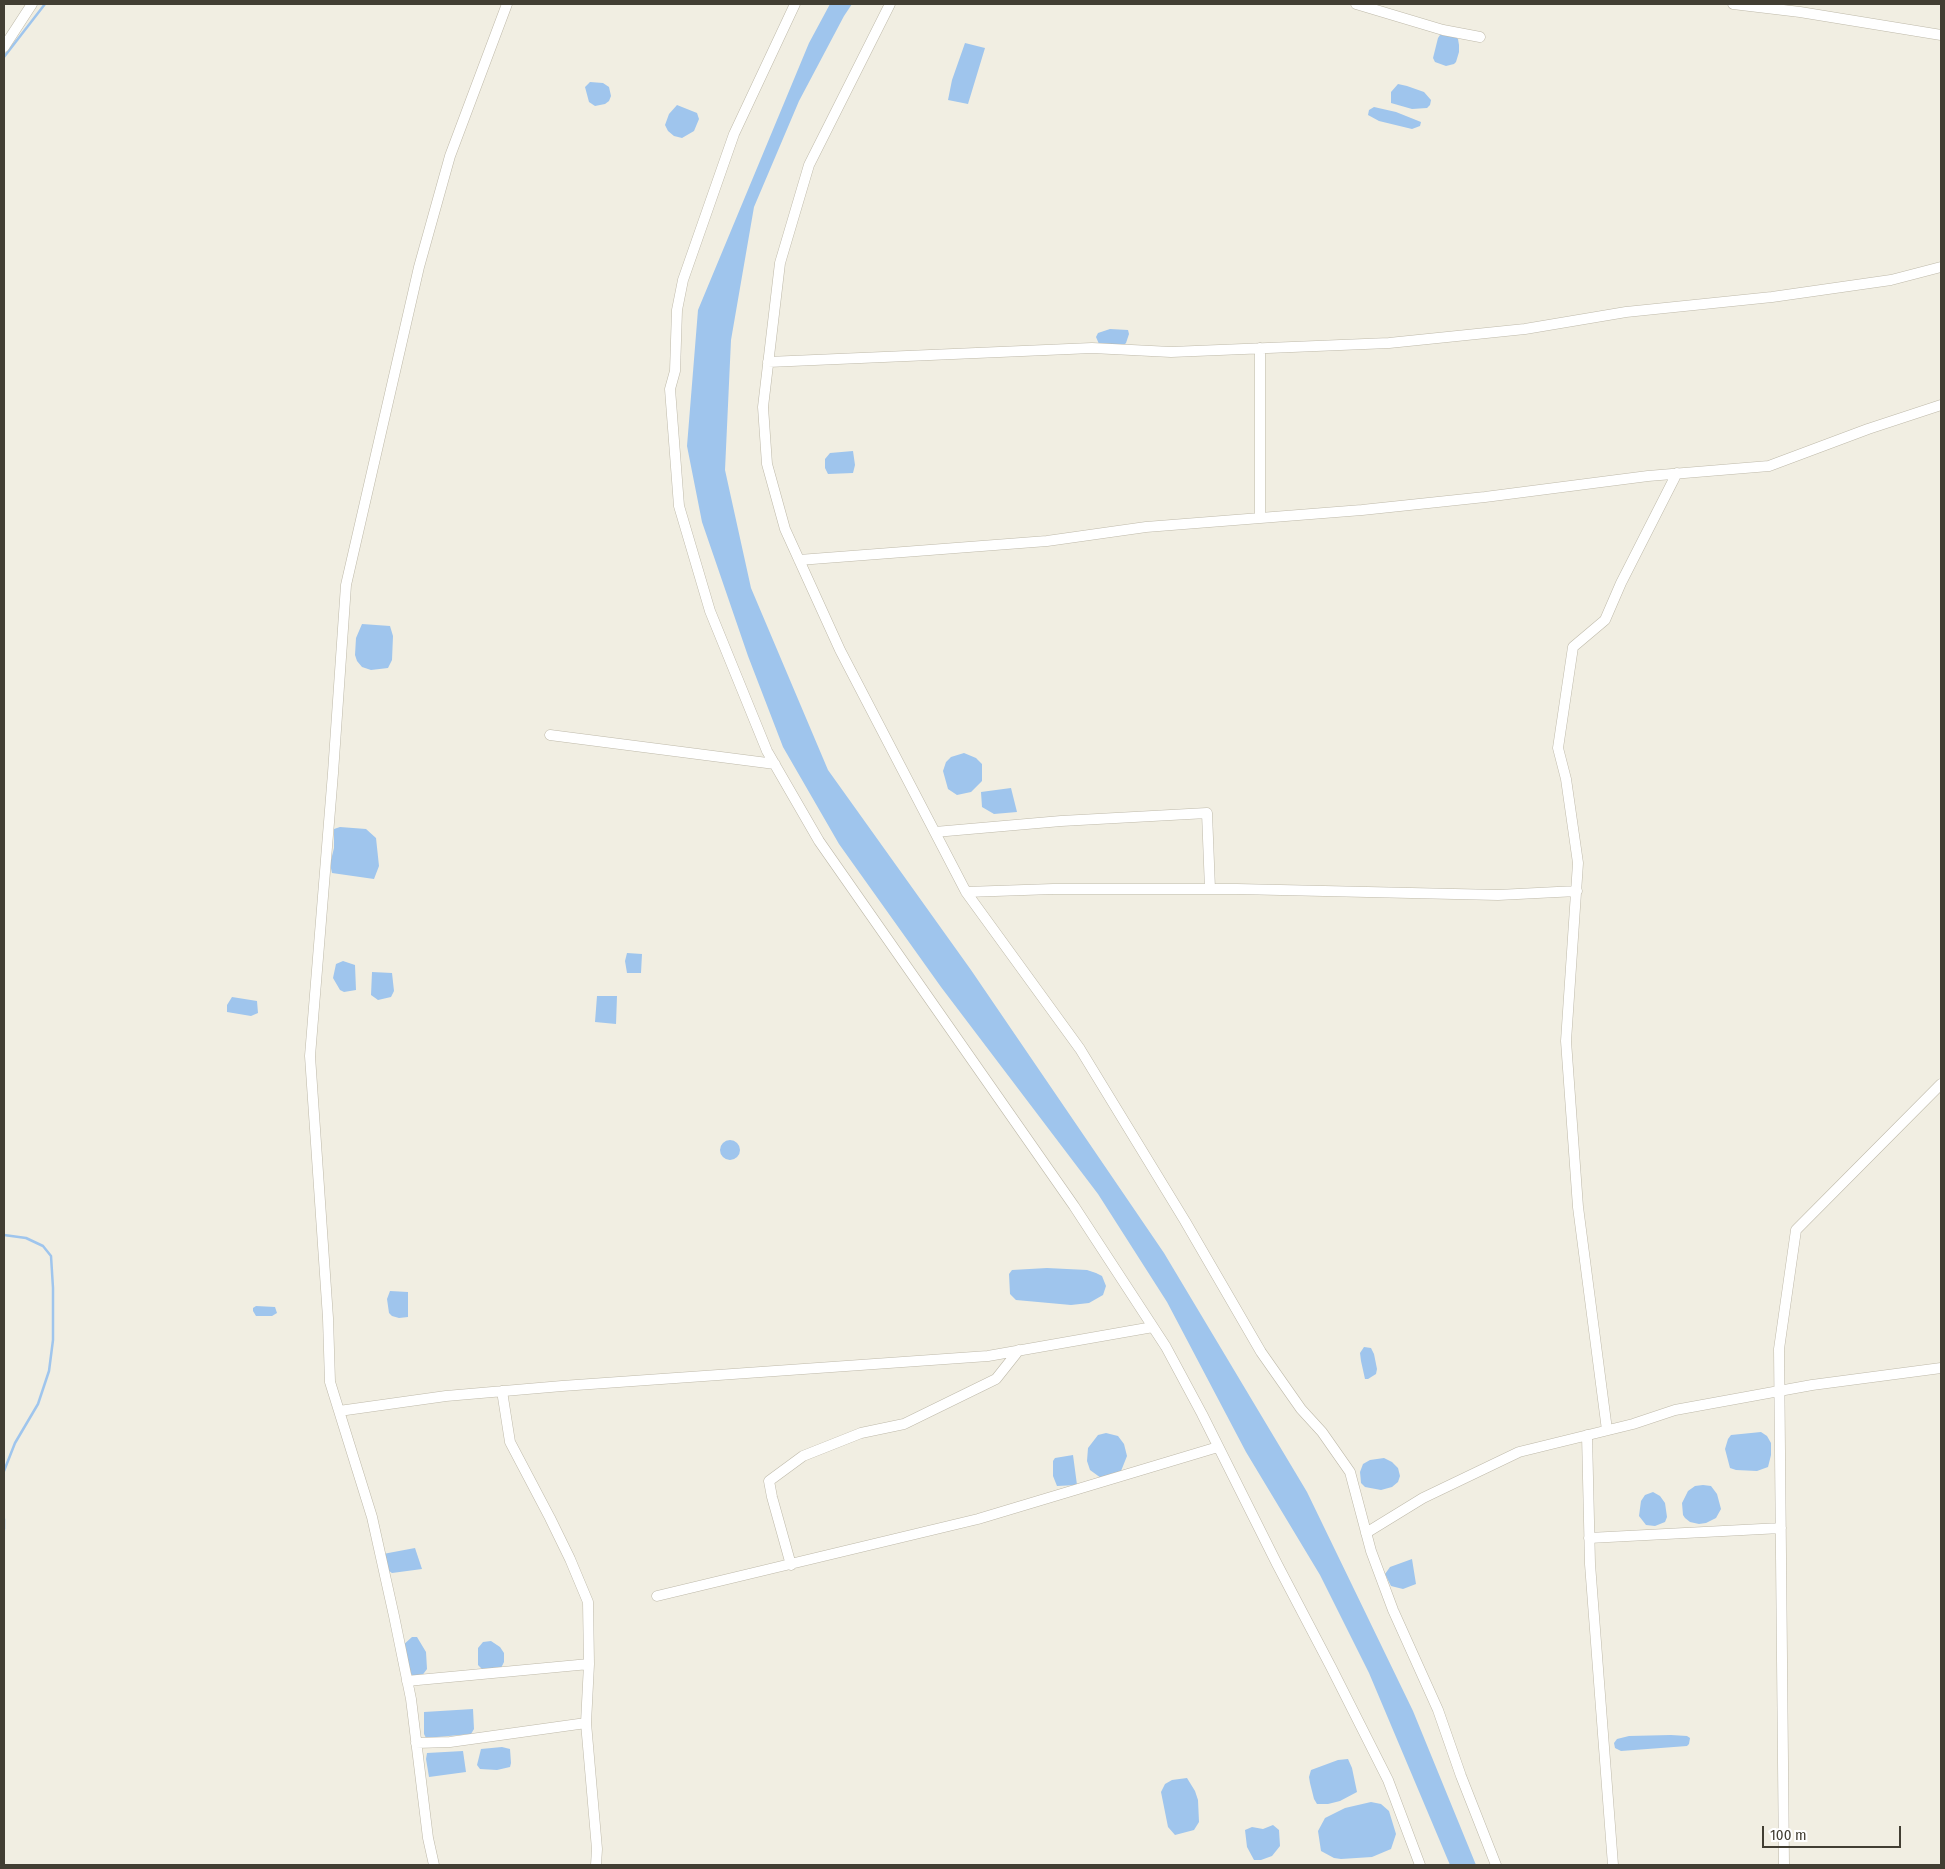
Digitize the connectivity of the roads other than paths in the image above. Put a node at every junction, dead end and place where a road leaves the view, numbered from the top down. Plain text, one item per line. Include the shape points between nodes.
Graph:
1 (32, 4) edge
2 (507, 4) edge
3 (796, 4) edge
4 (890, 4) edge
5 (1356, 4) edge
6 (1733, 4) edge
7 (1941, 35) edge
8 (1480, 37) dead end
9 (4, 46) edge
10 (1941, 267) edge
11 (1260, 348) junction
12 (768, 362) junction
13 (1941, 405) edge
14 (1677, 474) junction
15 (1260, 518) junction
16 (799, 560) junction
17 (550, 735) dead end
18 (775, 764) junction
19 (935, 832) junction
20 (1210, 889) junction
21 (1577, 891) junction
22 (966, 892) junction
23 (1941, 1084) edge
24 (1153, 1327) junction
25 (1019, 1350) junction
26 (1941, 1368) edge
27 (1780, 1390) junction
28 (502, 1391) junction
29 (339, 1411) junction
30 (1607, 1430) junction
31 (1587, 1435) junction
32 (1218, 1447) junction
33 (1781, 1528) junction
34 (1366, 1533) junction
35 (1589, 1538) junction
36 (791, 1565) junction
37 (657, 1596) dead end
38 (589, 1664) junction
39 (407, 1681) junction
40 (586, 1723) junction
41 (416, 1743) junction
42 (434, 1865) edge
43 (596, 1865) edge
44 (1420, 1865) edge
45 (1496, 1865) edge
46 (1613, 1865) edge
47 (1784, 1865) edge

1 - 9 street
2 - 29 street via 450,156 419,267 346,584 310,1056 330,1382
3 - 18 street via 734,134 683,280 675,371 670,388 679,506 710,611
4 - 12 street via 809,165 780,262
5 - 8 street via 1443,30
6 - 7 street
10 - 11 street via 1881,281 1772,297 1626,312 1525,329 1389,343
11 - 12 street via 1171,352 1092,348
11 - 15 street
12 - 16 street via 763,407 767,464 785,529
13 - 14 street via 1769,466
14 - 15 street via 1362,510
14 - 21 street via 1605,620 1573,648 1558,748 1566,779 1578,864
15 - 16 street via 1146,527 1047,541
16 - 19 street via 840,650
17 - 18 street
18 - 24 street via 819,841 1074,1206
19 - 20 street via 1207,813
19 - 22 street
20 - 21 street via 1498,895
20 - 22 street
21 - 30 street via 1566,1041 1578,1207
22 - 34 street via 1080,1049 1261,1352 1300,1409 1322,1432 1350,1472
23 - 27 street via 1796,1230 1780,1349
24 - 25 street
24 - 32 street
25 - 28 street via 988,1356
25 - 36 street via 996,1379 904,1424 861,1433 803,1456 769,1481
26 - 27 street
27 - 30 street via 1675,1410
27 - 33 street
28 - 29 street
28 - 38 street via 510,1442 570,1559 588,1602
29 - 39 street via 372,1517
30 - 31 street
31 - 34 street via 1519,1452 1423,1498
31 - 35 street
32 - 36 street via 978,1519
32 - 44 street via 1388,1780
33 - 35 street
33 - 47 street
34 - 45 street via 1393,1610 1438,1710
35 - 46 street
36 - 37 street
38 - 39 street
38 - 40 street
39 - 41 street
40 - 41 street via 450,1742
40 - 43 street
41 - 42 street

